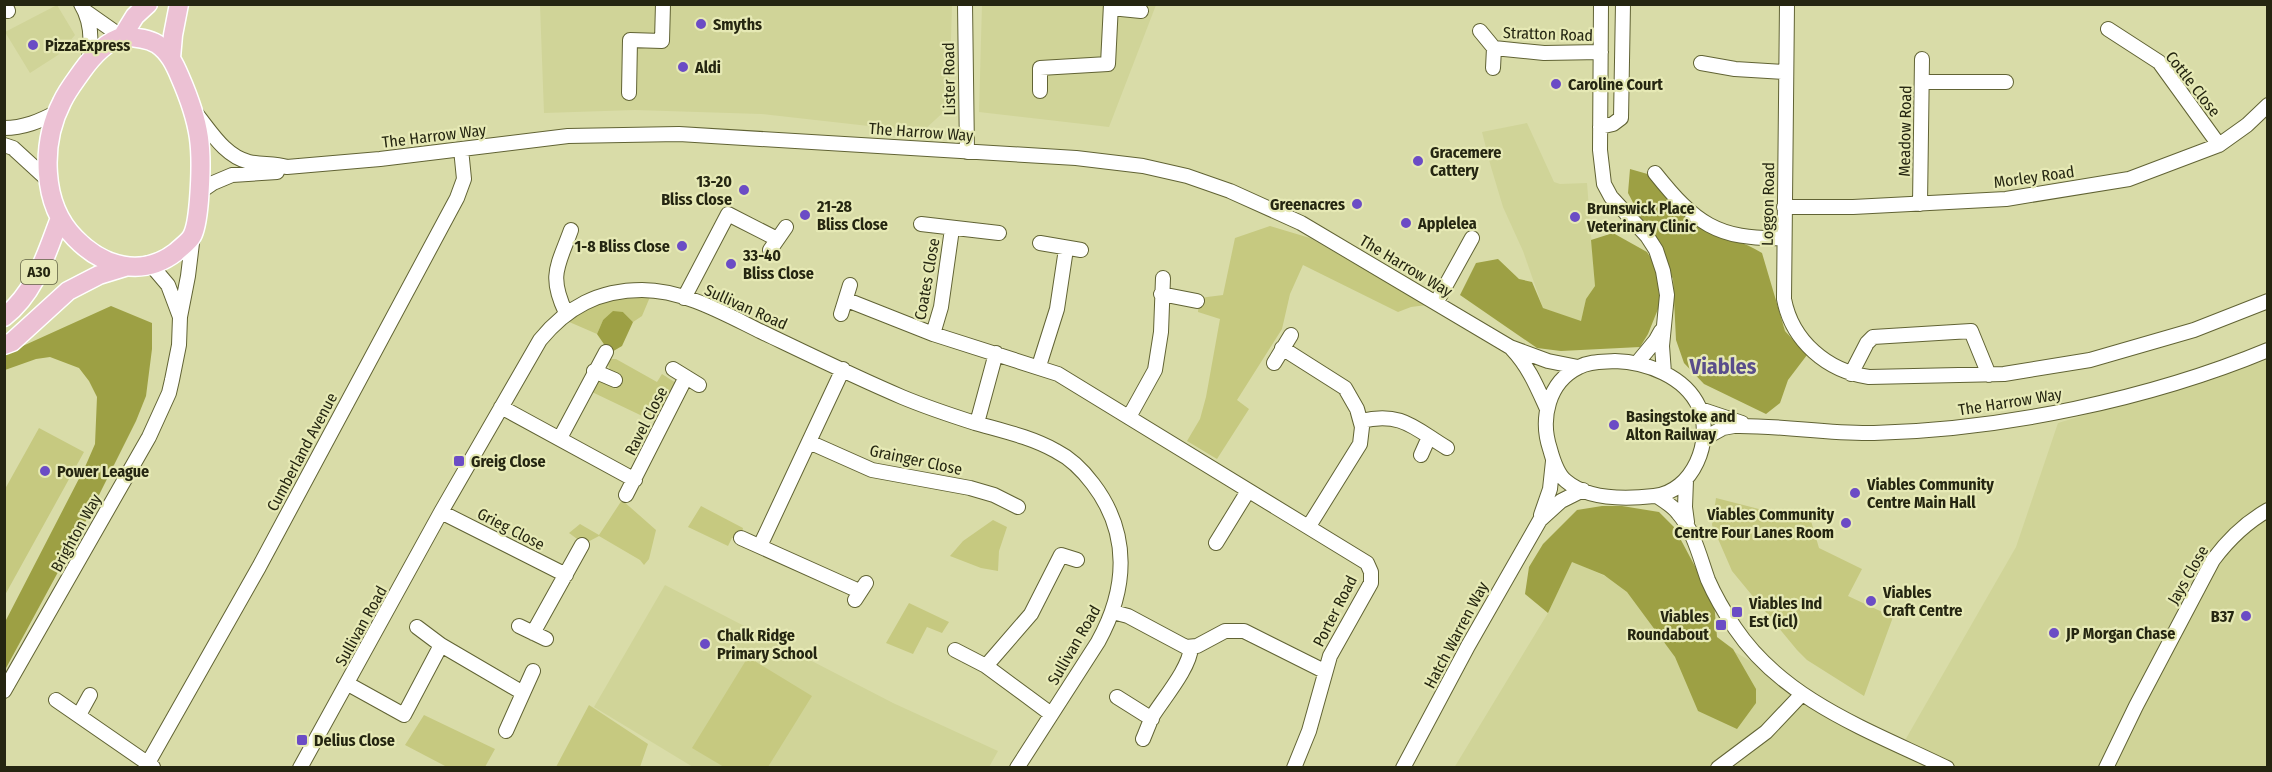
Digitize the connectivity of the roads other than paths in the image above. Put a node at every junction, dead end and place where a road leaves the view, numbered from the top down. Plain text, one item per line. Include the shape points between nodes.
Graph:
1 (148, 4) edge
2 (179, 4) edge
3 (663, 4) edge
4 (965, 4) edge
5 (1601, 4) edge
6 (1623, 4) edge
7 (1787, 4) edge
8 (1111, 6) edge
9 (83, 8) edge
10 (1141, 11) dead end
11 (2108, 29) dead end
12 (1480, 31) dead end
13 (122, 37) junction
14 (1494, 48) junction
15 (1601, 52) junction
16 (171, 58) junction
17 (1922, 59) dead end
18 (88, 63) junction
19 (1701, 63) dead end
20 (1493, 68) dead end
21 (1786, 72) junction
22 (1922, 82) junction
23 (2006, 82) dead end
24 (1040, 91) dead end
25 (629, 93) dead end
26 (2268, 105) edge
27 (194, 111) junction
28 (57, 112) junction
29 (1600, 127) junction
30 (4, 128) edge
31 (4, 145) edge
32 (2218, 145) junction
33 (461, 149) junction
34 (967, 152) junction
35 (287, 167) junction
36 (1655, 173) dead end
37 (49, 181) junction
38 (200, 192) junction
39 (1920, 204) junction
40 (1784, 207) junction
41 (60, 218) junction
42 (921, 224) dead end
43 (786, 227) dead end
44 (952, 229) junction
45 (571, 230) dead end
46 (999, 233) dead end
47 (193, 235) junction
48 (1472, 238) dead end
49 (1783, 238) junction
50 (1040, 243) dead end
51 (1066, 249) junction
52 (1081, 250) dead end
53 (151, 265) junction
54 (125, 267) junction
55 (1163, 278) dead end
56 (850, 285) dead end
57 (1161, 294) junction
58 (684, 298) junction
59 (847, 300) junction
60 (1197, 301) dead end
61 (2268, 301) edge
62 (1436, 303) junction
63 (566, 313) junction
64 (841, 314) dead end
65 (4, 317) edge
66 (180, 317) junction
67 (1664, 324) junction
68 (933, 334) junction
69 (1291, 335) dead end
70 (4, 345) edge
71 (1510, 347) junction
72 (1282, 348) junction
73 (2268, 350) edge
74 (606, 352) dead end
75 (996, 353) junction
76 (1274, 363) dead end
77 (1638, 363) junction
78 (1039, 366) junction
79 (1578, 367) junction
80 (674, 369) dead end
81 (843, 369) junction
82 (594, 371) junction
83 (1664, 374) junction
84 (1851, 374) junction
85 (1989, 375) junction
86 (686, 377) junction
87 (615, 381) dead end
88 (699, 385) dead end
89 (501, 406) junction
90 (1546, 409) junction
91 (1700, 409) junction
92 (1130, 417) junction
93 (1361, 421) junction
94 (977, 423) junction
95 (1750, 425) junction
96 (1429, 437) junction
97 (560, 438) junction
98 (1703, 439) junction
99 (809, 442) junction
100 (1447, 448) dead end
101 (1185, 452) joint
102 (1421, 456) dead end
103 (1553, 459) junction
104 (634, 480) junction
105 (1686, 480) junction
106 (1583, 490) junction
107 (1248, 491) junction
108 (626, 495) dead end
109 (1657, 496) junction
110 (1018, 507) dead end
111 (2268, 510) edge
112 (441, 512) junction
113 (1540, 520) junction
114 (1309, 526) junction
115 (1688, 528) junction
116 (741, 538) dead end
117 (1216, 543) dead end
118 (582, 545) dead end
119 (760, 546) junction
120 (1048, 547) dead end
121 (1061, 555) junction
122 (1077, 560) dead end
123 (566, 575) junction
124 (860, 591) dead end
125 (1113, 612) junction
126 (519, 626) dead end
127 (417, 627) dead end
128 (441, 645) junction
129 (1191, 647) junction
130 (955, 650) dead end
131 (986, 666) junction
132 (1324, 670) junction
133 (532, 671) dead end
134 (348, 684) junction
135 (4, 692) edge
136 (523, 693) junction
137 (90, 694) dead end
138 (1802, 694) junction
139 (1117, 697) dead end
140 (56, 700) dead end
141 (1051, 714) junction
142 (79, 716) junction
143 (1152, 719) junction
144 (506, 731) dead end
145 (1143, 739) dead end
146 (151, 765) edge
147 (300, 768) edge
148 (1017, 768) edge
149 (1294, 768) edge
150 (1403, 768) edge
151 (1718, 768) edge
152 (1947, 768) edge
153 (2106, 768) edge

1 - 13 main road, A30
2 - 16 main road
3 - 25 street via 662,41 630,40
4 - 34 street, Lister Road
5 - 15 street
6 - 29 street via 1621,118
7 - 21 street, Loggon Road
8 - 10 street
8 - 24 street via 1108,64 1040,68
9 - 13 street
9 - 18 street via 90,37
11 - 32 street, Cottle Close via 2158,62
12 - 14 street, Stratton Road
13 - 16 main road via 158,44
13 - 18 main road, A30 via 105,46
14 - 15 street, Stratton Road via 1544,53
14 - 20 street, Stratton Road
15 - 29 street
16 - 27 main road
17 - 22 street, Meadow Road
18 - 28 main road, A30
19 - 21 street
21 - 40 street, Loggon Road
22 - 23 street
22 - 39 street, Meadow Road
26 - 32 street, Morley Road
27 - 35 street, The Harrow Way via 231,155
27 - 38 main road via 201,149
28 - 30 street via 18,128
28 - 37 main road, A30 via 50,138
29 - 67 street via 1600,162 1606,189 1647,236 1663,271 1667,295
31 - 37 street via 13,148
32 - 39 street, Morley Road via 2129,179 2006,199
33 - 34 street, The Harrow Way via 568,136 650,133
33 - 35 street, The Harrow Way
33 - 146 street, Cumberland Avenue via 464,178 457,198
34 - 62 street, The Harrow Way via 1111,162 1214,184 1301,223
35 - 38 street, The Harrow Way via 273,173 232,175
36 - 49 street via 1679,203 1719,230 1752,238
37 - 41 main road, A30
38 - 47 main road
39 - 40 street, Morley Road
40 - 49 street, Loggon Road
41 - 54 main road, A30 via 83,246
41 - 65 main road, A30 via 27,295
42 - 44 street, Coates Close
43 - 58 street via 774,245 728,214
44 - 46 street, Coates Close
44 - 68 street, Coates Close via 941,307
45 - 63 street via 554,278
47 - 53 main road, A30 via 166,259
47 - 66 street, Brighton Way
48 - 62 street
49 - 84 street, Loggon Road via 1784,299 1789,320 1820,357
50 - 51 street
51 - 52 street
51 - 78 street via 1057,309
53 - 54 main road, A30
53 - 66 street, Brighton Way via 168,285
54 - 70 main road, A30 via 68,291
55 - 57 street
56 - 59 street
57 - 60 street
57 - 92 street via 1155,370
58 - 63 street, Sullivan Road via 659,291 625,291 603,295
58 - 81 street, Sullivan Road
59 - 64 street
59 - 68 street, Coates Close
61 - 85 street, Loggon Road via 2194,330 2090,360
62 - 71 street, The Harrow Way
63 - 89 street, Sullivan Road via 540,340
66 - 135 street, Brighton Way via 176,361 162,410
67 - 77 street
67 - 83 street
68 - 75 street, Coates Close
69 - 72 street
71 - 79 street, The Harrow Way
71 - 90 street, The Harrow Way via 1533,377
72 - 76 street
72 - 93 street via 1345,388
73 - 95 street, The Harrow Way via 2178,382 2011,421 1875,433
74 - 82 street
75 - 78 street, Coates Close
75 - 94 street
77 - 79 street via 1609,361
77 - 83 street
78 - 92 street, Coates Close
79 - 90 street via 1557,386
80 - 86 street, Ravel Close
81 - 94 street, Sullivan Road via 902,397
81 - 99 street
82 - 87 street
82 - 97 street
83 - 91 street via 1680,384
84 - 85 street, Loggon Road
84 - 85 street via 1873,337 1971,331
86 - 88 street, Ravel Close
86 - 104 street, Ravel Close
89 - 97 street, Ravel Close
89 - 112 street, Sullivan Road
90 - 103 street via 1546,432
91 - 95 street, The Harrow Way
91 - 98 street
92 - 101 street, Coates Close
93 - 96 street via 1388,417 1406,422
93 - 114 street via 1360,444
94 - 125 street, Sullivan Road via 1028,438 1060,453 1093,484 1111,514 1120,543 1119,588
95 - 98 street, The Harrow Way via 1723,429
96 - 100 street
96 - 102 street
97 - 104 street, Ravel Close
98 - 105 street
99 - 110 street, Grainger Close via 872,470 970,488
99 - 119 street
101 - 107 street, Porter Road
103 - 106 street via 1559,474
103 - 113 street, Hatch Warren Way via 1550,489
104 - 108 street, Ravel Close
105 - 109 street via 1672,492
105 - 115 street
106 - 109 street via 1624,497
106 - 113 street, Hatch Warren Way via 1561,501
107 - 114 street, Porter Road
107 - 117 street
109 - 115 street via 1678,513
111 - 153 street, Jays Close via 2230,539 2213,560
112 - 123 street, Grieg Close
112 - 134 street, Sullivan Road
113 - 150 street, Hatch Warren Way
114 - 132 street, Porter Road via 1367,563 1371,572 1371,583
115 - 138 street via 1709,582 1735,628 1759,657
116 - 119 street
118 - 123 street
119 - 124 street
120 - 121 street
121 - 122 street
121 - 131 street via 1031,614
123 - 126 street via 540,636
125 - 129 street
125 - 141 street, Sullivan Road
127 - 128 street
128 - 134 street via 409,717
128 - 136 street
129 - 132 street, Porter Road via 1220,633 1244,631
129 - 143 street via 1185,665
130 - 131 street
131 - 141 street
132 - 149 street, Porter Road via 1309,731
133 - 136 street
134 - 147 street, Sullivan Road
136 - 144 street
137 - 142 street
138 - 151 street via 1766,732
138 - 152 street
139 - 143 street
140 - 142 street, Cumberland Avenue
141 - 148 street, Sullivan Road
142 - 146 street, Cumberland Avenue
143 - 145 street

